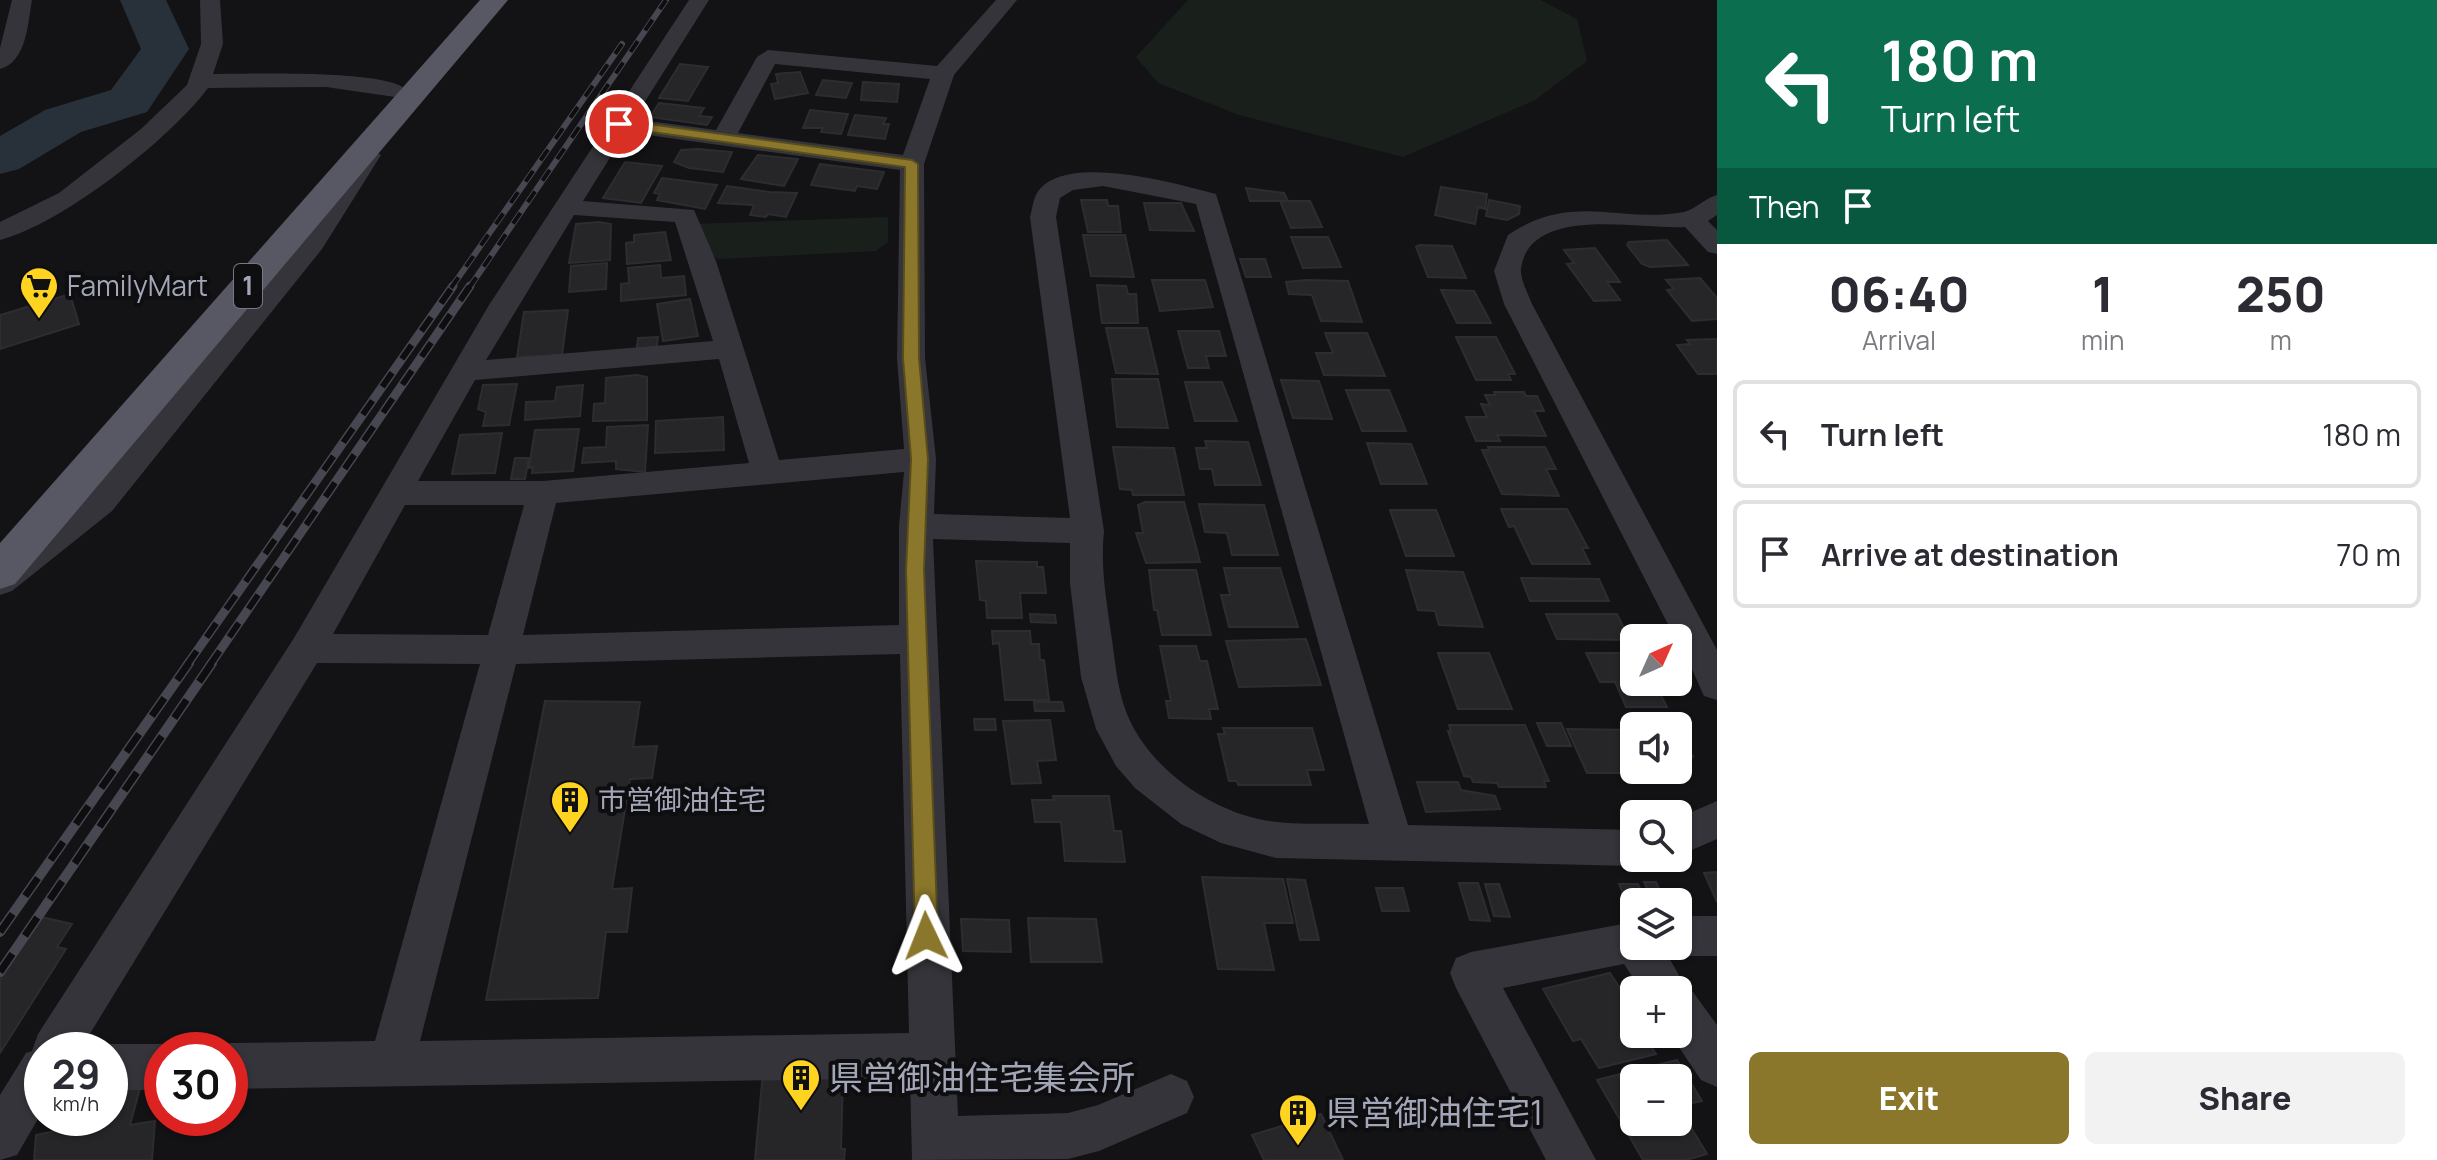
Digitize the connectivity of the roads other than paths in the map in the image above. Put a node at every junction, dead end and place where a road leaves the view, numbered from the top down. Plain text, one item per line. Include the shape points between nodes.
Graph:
1 (22, 0) edge
2 (210, 0) edge
3 (475, 0) edge
4 (495, 0) edge
5 (699, 0) edge
6 (1007, 0) edge
7 (0, 62) edge
8 (943, 73) junction
9 (199, 81) junction
10 (394, 104) junction
11 (619, 124) junction
12 (723, 138) junction
13 (912, 164) junction
14 (565, 207) junction
15 (1705, 211) edge
16 (0, 232) edge
17 (1717, 246) edge
18 (730, 349) junction
19 (466, 371) junction
20 (920, 459) junction
21 (767, 471) junction
22 (398, 493) junction
23 (543, 493) junction
24 (915, 526) junction
25 (0, 529) edge
26 (1088, 531) junction
27 (0, 572) edge
28 (0, 582) edge
29 (917, 639) junction
30 (307, 648) junction
31 (499, 650) junction
32 (1717, 685) edge
33 (1717, 819) edge
34 (1692, 831) edge
35 (1394, 843) junction
36 (1620, 848) edge
37 (1692, 936) edge
38 (1717, 936) edge
39 (1620, 946) edge
40 (1692, 1027) edge
41 (65, 1032) edge
42 (930, 1055) junction
43 (1717, 1064) edge
44 (391, 1065) junction
45 (248, 1066) edge
46 (1171, 1097) dead end
47 (24, 1099) edge
48 (0, 1138) edge
49 (936, 1150) edge
50 (1572, 1160) edge

1 - 7 street via 12,47
2 - 9 street via 212,44
3 - 10 highway, 1
4 - 10 highway, 1
5 - 11 street
6 - 8 street
8 - 12 street via 768,57
8 - 13 street
9 - 10 street via 326,80
9 - 16 street via 149,134 68,198
10 - 25 highway, 1
10 - 27 highway, 1
10 - 28 street via 313,243 101,503
11 - 12 street
11 - 14 street
12 - 13 street
13 - 20 street via 911,358
14 - 18 street via 685,215
14 - 19 street
15 - 17 street
15 - 32 street via 1545,225 1517,241 1507,271 1518,304
18 - 19 street
18 - 21 street
19 - 22 street
20 - 21 street
20 - 24 street
21 - 23 street
22 - 23 street
22 - 30 street
23 - 31 street
24 - 26 street
24 - 29 street
26 - 35 street via 1083,562 1104,701 1126,749 1148,775 1210,823 1243,836
26 - 35 street via 1043,208 1048,195 1062,186 1102,179 1207,199
29 - 31 street
29 - 42 street
30 - 31 street
30 - 41 street
31 - 44 street
33 - 34 street
35 - 36 street
37 - 38 street
39 - 50 street via 1471,973
40 - 43 street
42 - 44 street
42 - 49 street
44 - 45 street
46 - 49 street via 1068,1136
47 - 48 street

